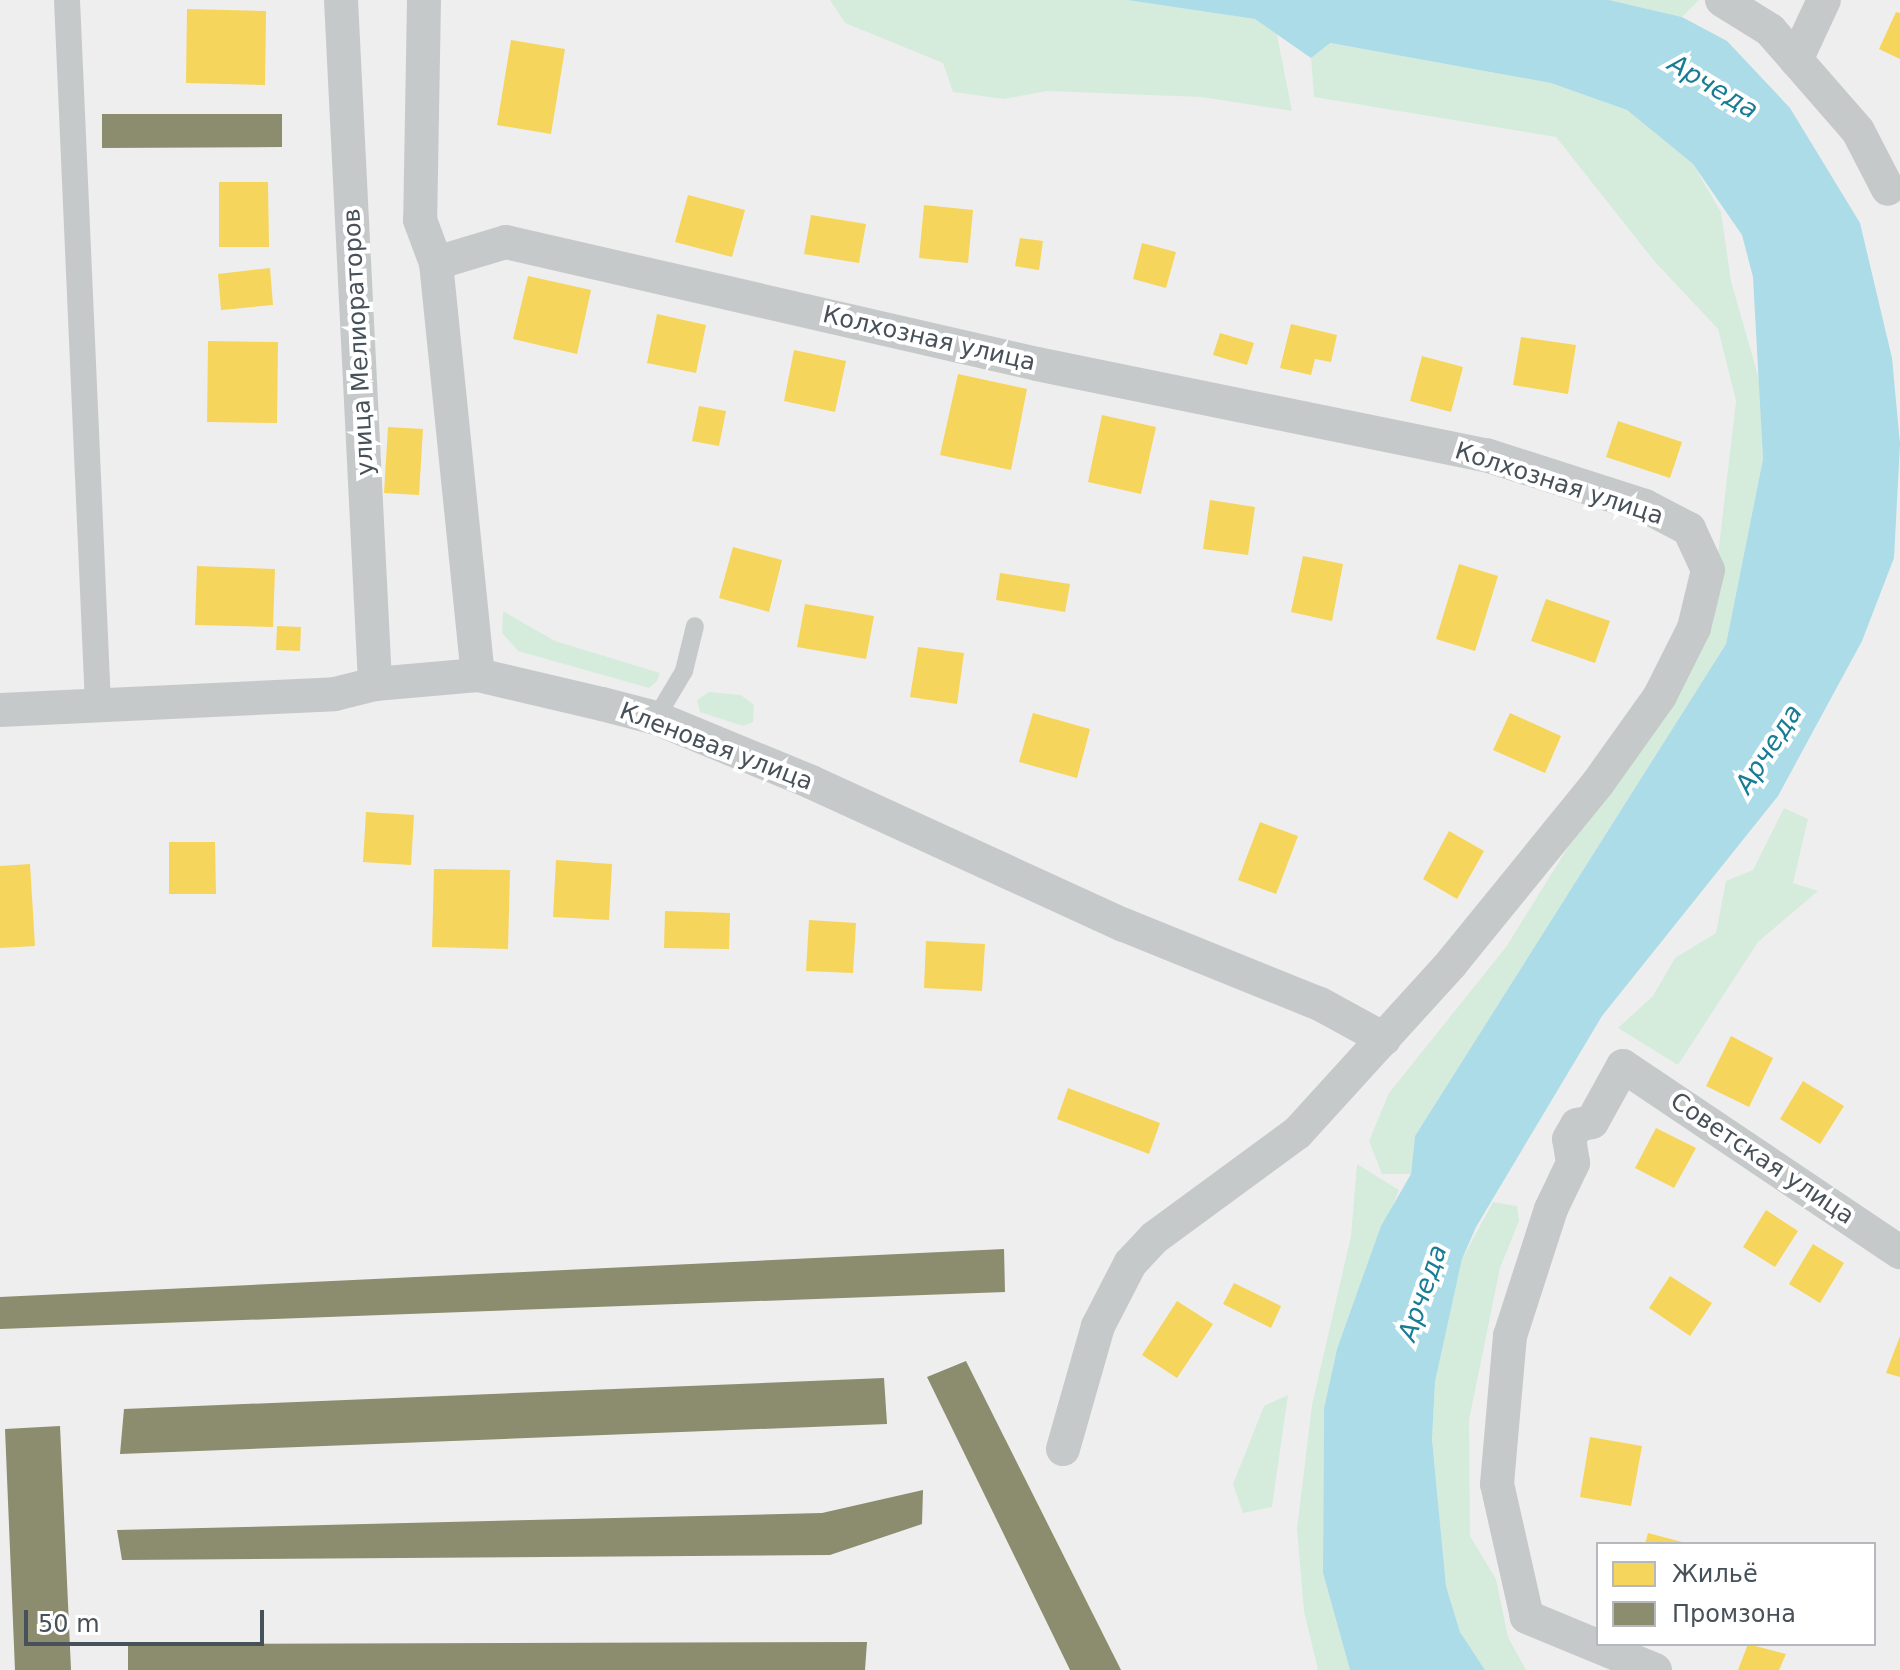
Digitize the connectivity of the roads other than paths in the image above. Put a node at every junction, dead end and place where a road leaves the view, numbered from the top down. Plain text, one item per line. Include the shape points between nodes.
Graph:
1 (67, 0) edge
2 (341, 0) edge
3 (424, 0) edge
4 (1722, 0) edge
5 (1824, 0) edge
6 (1796, 60) junction
7 (1888, 189) dead end
8 (436, 263) junction
9 (695, 626) dead end
10 (478, 675) junction
11 (375, 684) junction
12 (98, 704) junction
13 (0, 710) edge
14 (656, 718) junction
15 (1384, 1039) junction
16 (1900, 1252) edge
17 (1063, 1449) dead end
18 (1596, 1646) edge
19 (1597, 1646) edge
20 (1655, 1670) edge

1 - 12 street
2 - 11 street, улица Мелиораторов
3 - 8 street via 420,220
4 - 6 street via 1770,30
5 - 6 street
6 - 7 street via 1858,131
8 - 10 street
8 - 15 street, Колхозная улица via 506,242 1037,364 1486,455 1645,506 1689,529 1708,570 1694,628 1660,696 1598,783
9 - 14 lane via 684,671
10 - 11 street, Кленовая улица
10 - 14 street, Кленовая улица
11 - 12 street, Кленовая улица via 335,694
12 - 13 street, Кленовая улица
14 - 15 street, Кленовая улица via 811,782 1124,925 1320,1004
15 - 17 street, Колхозная улица via 1297,1133 1154,1238 1130,1264 1098,1326
16 - 18 street, Советская улица via 1623,1066 1592,1122 1577,1125 1569,1139 1573,1163 1551,1209 1510,1336 1497,1484 1527,1617
19 - 20 street, Советская улица

